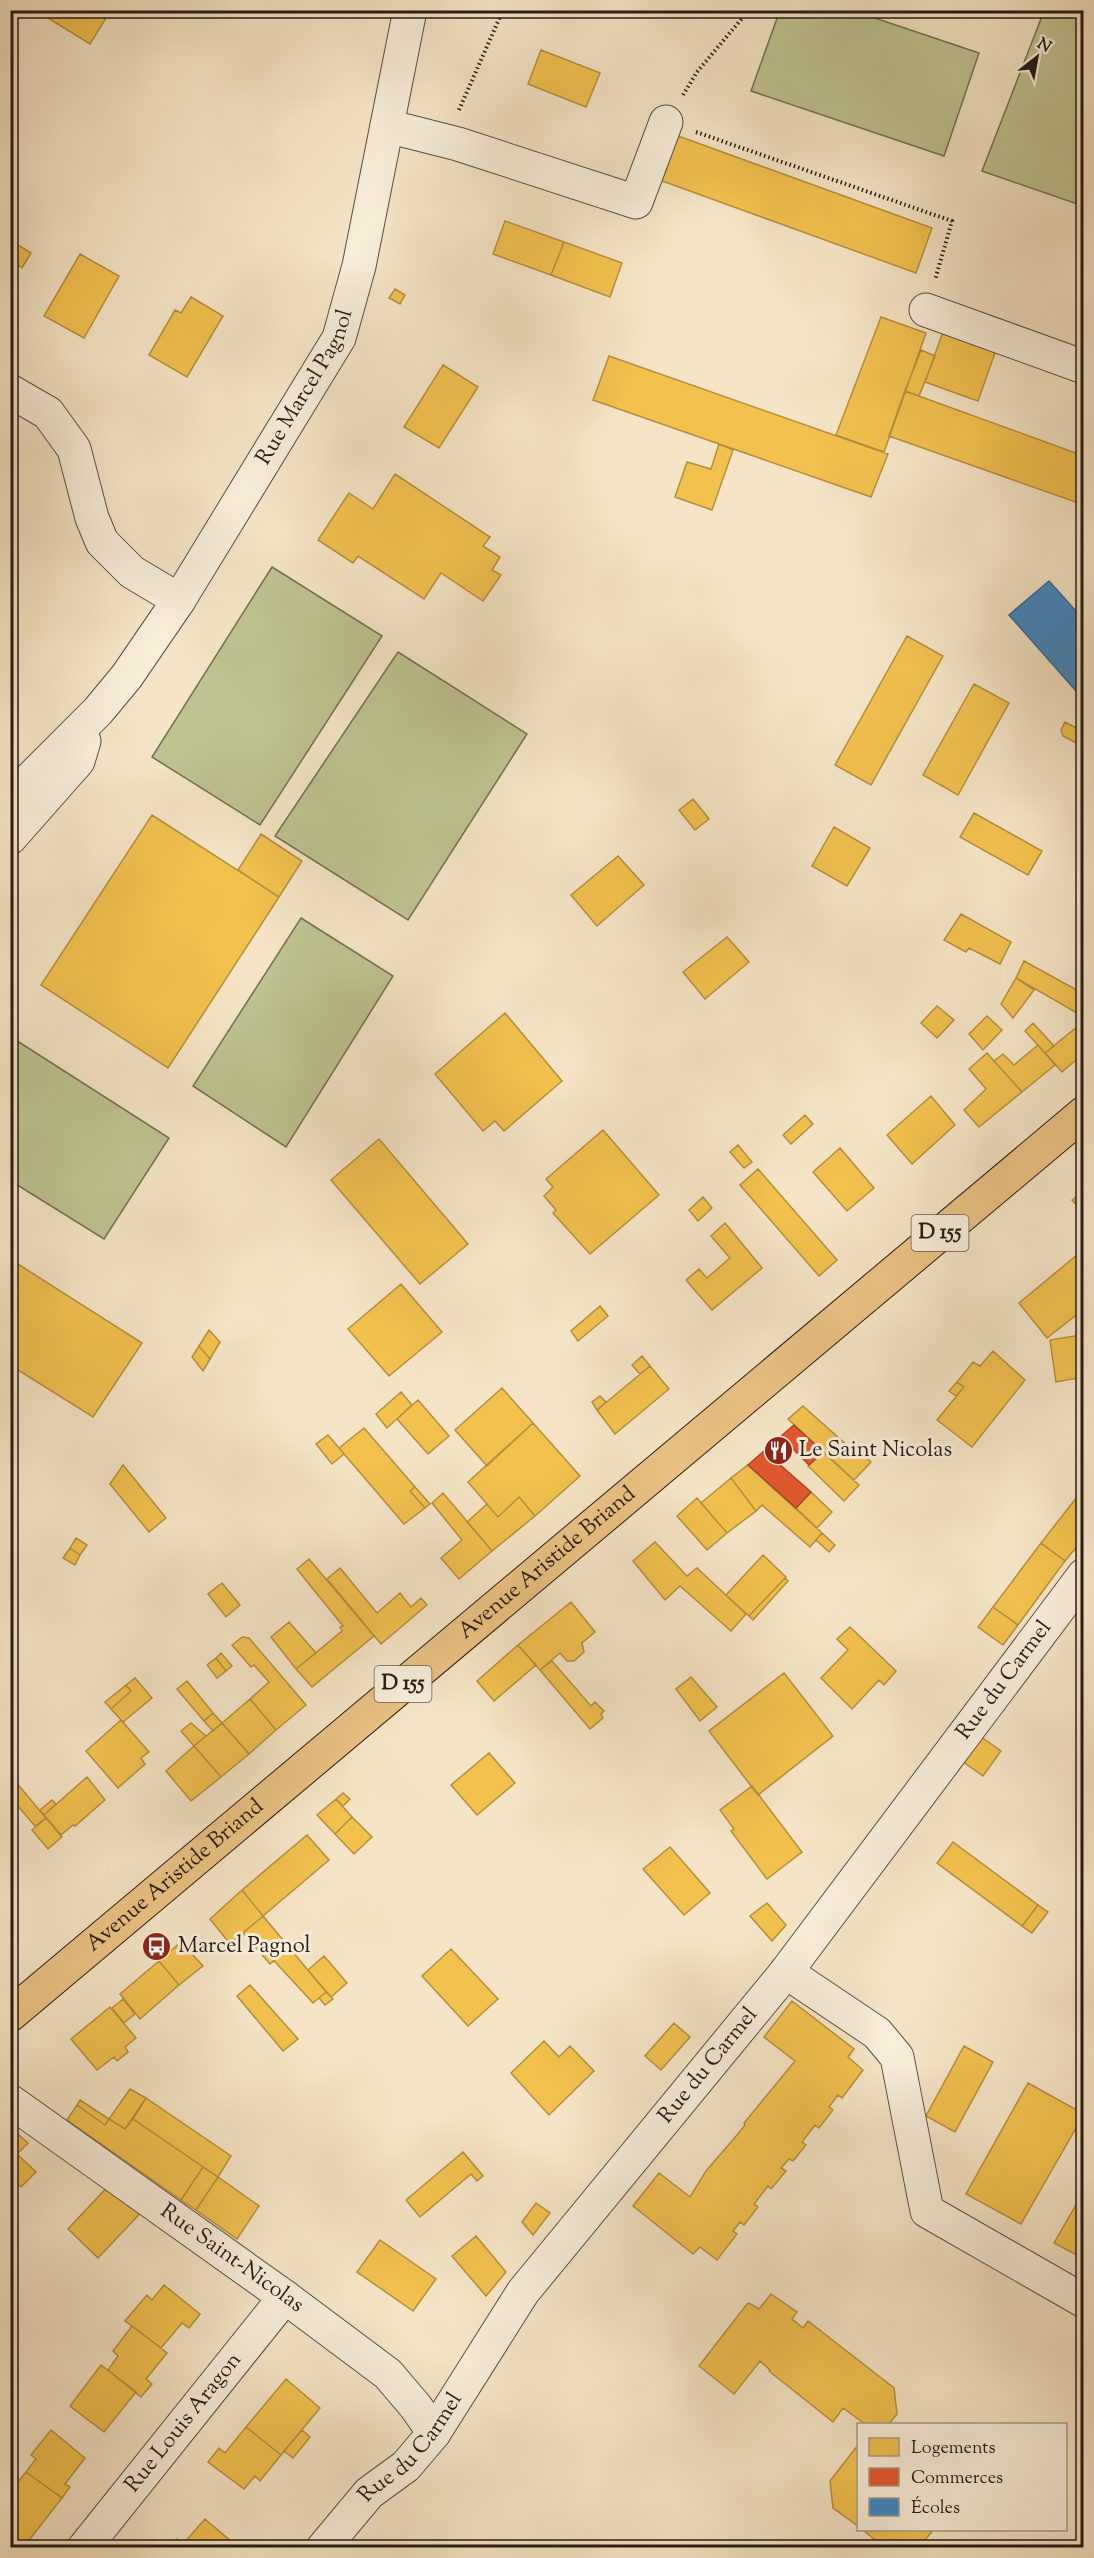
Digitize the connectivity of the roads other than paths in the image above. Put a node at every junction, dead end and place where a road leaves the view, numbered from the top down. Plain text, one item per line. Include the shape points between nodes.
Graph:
1 (411, 10) edge
2 (666, 122) road end
3 (387, 126) junction
4 (926, 310) road end
5 (1083, 367) edge
6 (10, 391) edge
7 (179, 600) junction
8 (91, 717) junction
9 (10, 799) edge
10 (10, 838) edge
11 (1083, 1113) edge
12 (1083, 1575) edge
13 (786, 1972) junction
14 (10, 2015) edge
15 (10, 2102) edge
16 (285, 2297) junction
17 (1083, 2301) edge
18 (434, 2433) junction
19 (84, 2547) edge
20 (323, 2547) edge

1 - 3 street, Rue Marcel Pagnol
2 - 3 street via 636,202
3 - 7 street, Rue Marcel Pagnol via 359,266 339,338
4 - 5 street
6 - 7 street via 48,413 74,449 102,542 132,572
7 - 8 street, Rue Marcel Pagnol via 127,676
8 - 9 street, Rue Marcel Pagnol
8 - 10 street, Rue Marcel Pagnol via 78,761
11 - 14 main road, Avenue Aristide Briand / D 155
12 - 13 street, Rue du Carmel
13 - 17 street via 877,2033 897,2057 927,2211
13 - 18 street, Rue du Carmel via 522,2292
15 - 16 street, Rue Saint-Nicolas
16 - 18 street, Rue Saint-Nicolas via 388,2374
16 - 19 street, Rue Louis Aragon
18 - 20 street, Rue du Carmel via 406,2466 369,2493

